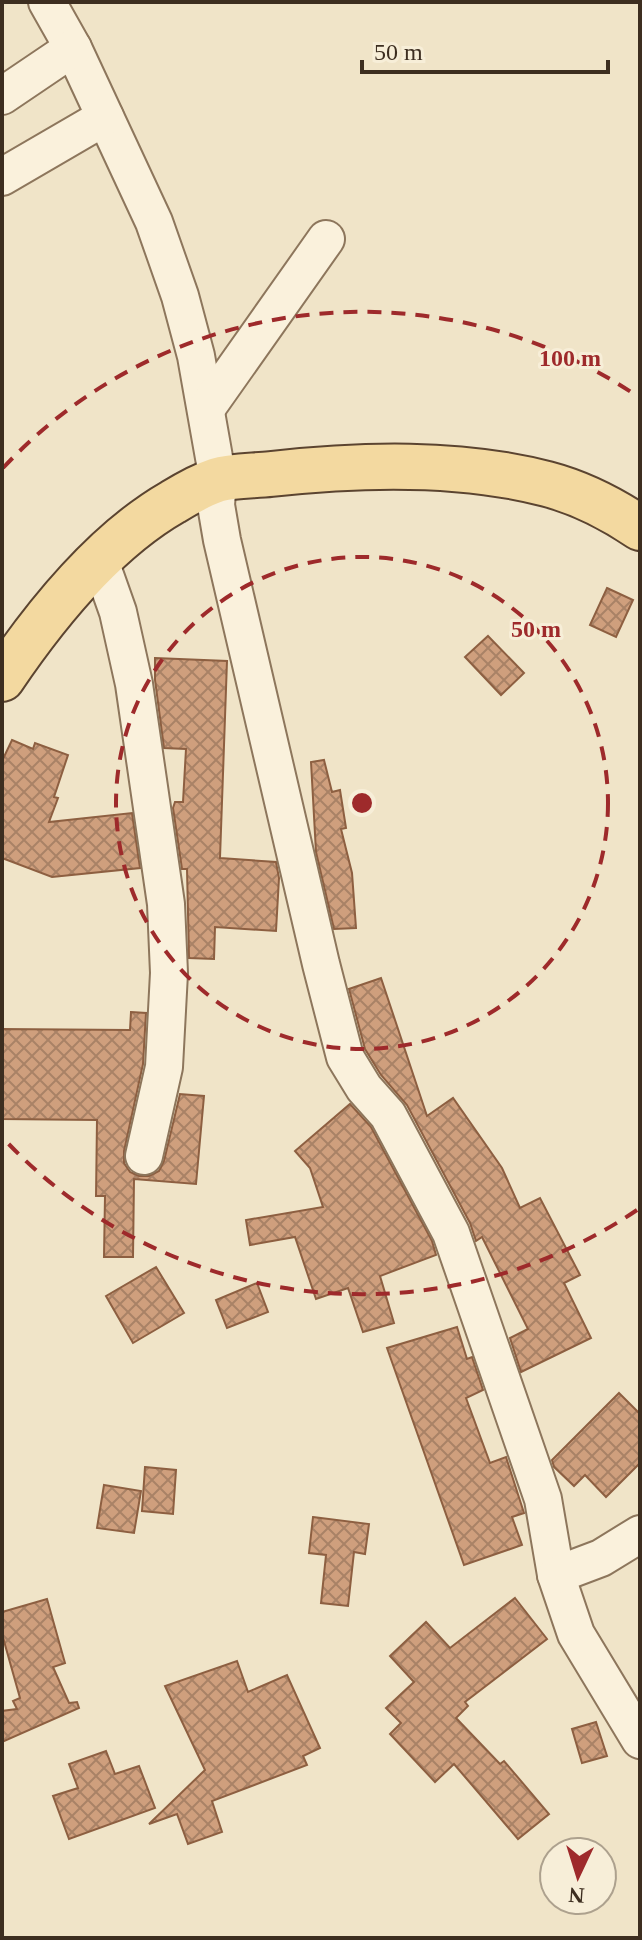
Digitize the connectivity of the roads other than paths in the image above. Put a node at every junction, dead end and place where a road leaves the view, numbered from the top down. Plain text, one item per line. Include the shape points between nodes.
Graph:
1 (47, 2) edge
2 (73, 48) junction
3 (2, 96) edge
4 (105, 117) junction
5 (2, 177) edge
6 (326, 239) dead end
7 (206, 409) junction
8 (218, 480) junction
9 (640, 528) edge
10 (100, 561) junction
11 (2, 679) edge
12 (144, 1156) dead end
13 (640, 1534) edge
14 (556, 1575) junction
15 (640, 1740) edge

1 - 2 street
2 - 3 street
2 - 4 street
4 - 5 street
4 - 7 street via 154,222 180,296
6 - 7 street
7 - 8 street
8 - 9 main road via 315,469 473,471 547,484 616,512
8 - 10 main road via 140,524
8 - 14 street via 222,540 345,1057 388,1115 451,1233 543,1499
10 - 11 main road via 32,634
10 - 12 street via 134,684 166,904 164,1067
13 - 14 street via 601,1558
14 - 15 street via 576,1634

